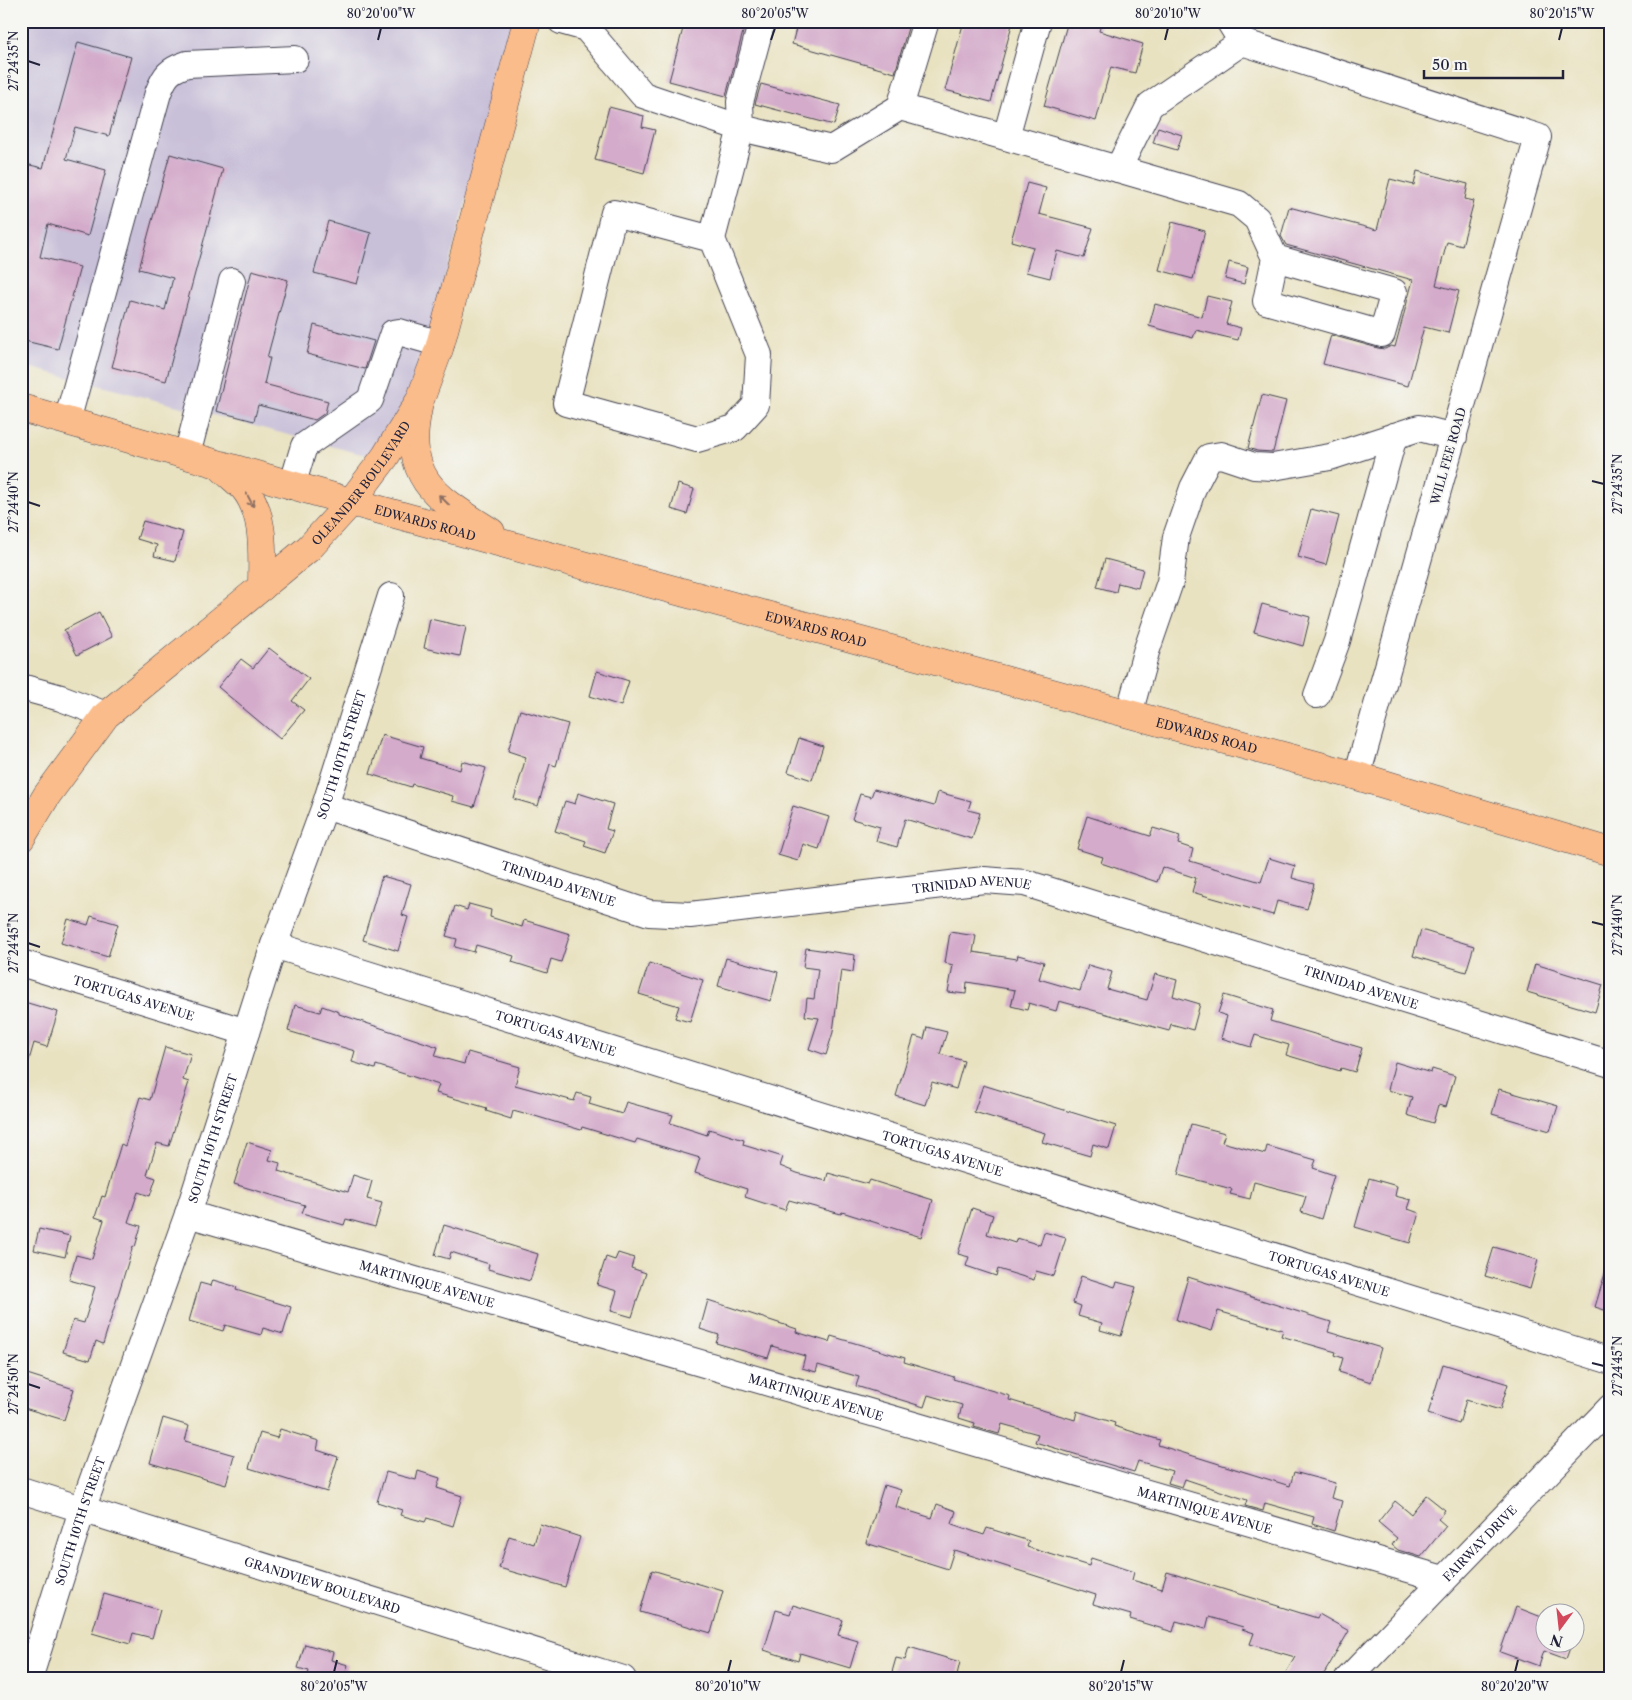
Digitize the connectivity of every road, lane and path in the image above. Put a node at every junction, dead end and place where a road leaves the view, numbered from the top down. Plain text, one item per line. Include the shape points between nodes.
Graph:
1 (527, 21) edge
2 (561, 21) edge
3 (762, 21) edge
4 (926, 21) edge
5 (1038, 21) edge
6 (592, 24) edge
7 (1235, 32) edge
8 (295, 59) dead end
9 (900, 107) junction
10 (742, 128) junction
11 (1006, 137) junction
12 (1118, 169) junction
13 (712, 239) junction
14 (1275, 258) junction
15 (232, 281) dead end
16 (441, 344) junction
17 (420, 400) junction
18 (21, 408) edge
19 (67, 421) junction
20 (1394, 436) junction
21 (1454, 437) junction
22 (187, 455) junction
23 (218, 464) junction
24 (292, 486) junction
25 (351, 502) junction
26 (513, 546) junction
27 (262, 587) junction
28 (391, 596) dead end
29 (21, 687) edge
30 (1317, 695) dead end
31 (106, 714) junction
32 (1129, 714) junction
33 (1357, 776) junction
34 (325, 806) junction
35 (21, 838) edge
36 (1611, 852) edge
37 (274, 945) junction
38 (21, 963) edge
39 (246, 1032) junction
40 (1611, 1064) edge
41 (188, 1214) junction
42 (1611, 1361) edge
43 (1611, 1407) edge
44 (21, 1490) edge
45 (82, 1510) junction
46 (1443, 1579) junction
47 (28, 1679) edge
48 (623, 1679) edge
49 (1348, 1679) edge

1 - 16 main road, OLEANDER BOULEVARD
2 - 6 street
3 - 10 street via 740,102
4 - 9 street
5 - 11 street
6 - 10 street via 643,95
7 - 12 street via 1150,105
7 - 21 street, WILL FEE ROAD via 1538,137
8 - 19 street via 187,64 173,69 163,80
9 - 10 street via 831,150
9 - 11 street
10 - 13 street
11 - 12 street
12 - 14 street via 1239,204 1257,219
13 - 13 street via 614,213 566,402 697,439 735,428 756,405 759,355
14 - 14 street via 1394,292 1382,334 1266,301
15 - 22 street
16 - 17 main road, OLEANDER BOULEVARD
16 - 24 street via 399,332 393,334 370,400 304,446
17 - 25 main road, OLEANDER BOULEVARD
26 -> 17 main road via 448,505 423,478 415,453 414,427
18 - 19 main road, EDWARDS ROAD
19 - 22 main road, EDWARDS ROAD
20 - 21 street via 1419,428
20 - 30 street via 1338,641
20 - 32 street via 1330,457 1273,467 1254,466 1221,455 1209,457 1192,488 1176,537 1170,582
21 - 33 street, WILL FEE ROAD
22 - 23 main road, EDWARDS ROAD
23 - 24 main road, EDWARDS ROAD
23 -> 27 main road via 244,488 253,502 260,524
24 - 25 main road, EDWARDS ROAD
25 - 26 main road, EDWARDS ROAD
25 - 27 main road, OLEANDER BOULEVARD via 309,548
26 - 32 main road, EDWARDS ROAD
27 - 31 main road, OLEANDER BOULEVARD
28 - 34 street, SOUTH 10TH STREET
29 - 31 street
31 - 35 main road, OLEANDER BOULEVARD via 47,795
32 - 33 main road, EDWARDS ROAD
33 - 36 main road, EDWARDS ROAD
34 - 37 street, SOUTH 10TH STREET
34 - 40 street, TRINIDAD AVENUE via 649,913 690,915 984,880 1025,883
37 - 39 street, SOUTH 10TH STREET
37 - 42 street, TORTUGAS AVENUE
38 - 39 street, TORTUGAS AVENUE
39 - 41 street, SOUTH 10TH STREET
41 - 45 street, SOUTH 10TH STREET
41 - 46 street, MARTINIQUE AVENUE
43 - 46 street, FAIRWAY DRIVE
44 - 45 street, GRANDVIEW BOULEVARD
45 - 47 street, SOUTH 10TH STREET
45 - 48 street, GRANDVIEW BOULEVARD
46 - 49 street, FAIRWAY DRIVE

